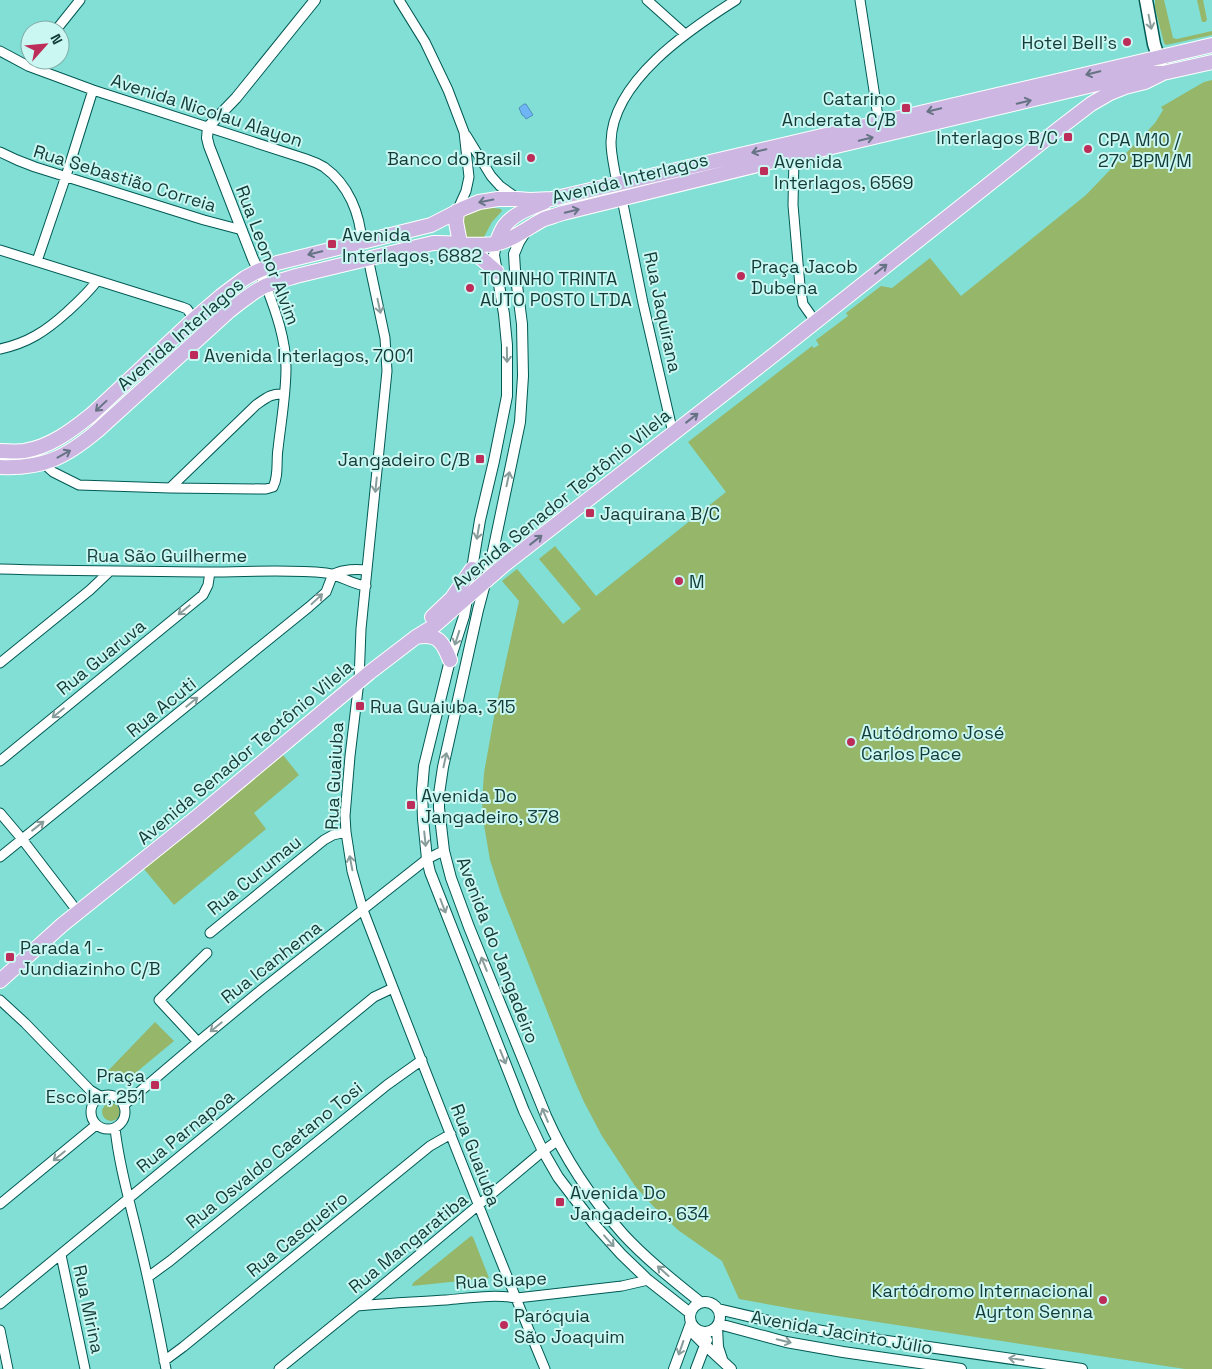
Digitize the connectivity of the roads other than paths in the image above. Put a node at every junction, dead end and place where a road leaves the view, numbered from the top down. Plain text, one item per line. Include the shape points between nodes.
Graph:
1 (80, 0) edge
2 (315, 0) edge
3 (399, 0) edge
4 (647, 0) edge
5 (736, 0) edge
6 (860, 0) edge
7 (1146, 0) edge
8 (64, 20) edge
9 (685, 34) junction
10 (1212, 45) edge
11 (0, 51) edge
12 (1158, 58) junction
13 (20, 59) edge
14 (1212, 62) edge
15 (46, 70) edge
16 (1163, 73) junction
17 (93, 90) junction
18 (879, 123) junction
19 (208, 127) junction
20 (464, 132) junction
21 (0, 152) edge
22 (794, 156) junction
23 (66, 176) junction
24 (616, 184) junction
25 (517, 199) junction
26 (552, 199) junction
27 (622, 199) junction
28 (457, 211) junction
29 (242, 230) junction
30 (527, 230) junction
31 (362, 243) junction
32 (460, 243) junction
33 (496, 244) junction
34 (0, 250) edge
35 (368, 258) junction
36 (37, 261) junction
37 (258, 271) junction
38 (497, 272) junction
39 (97, 281) junction
40 (266, 286) junction
41 (194, 318) junction
42 (815, 321) junction
43 (522, 324) junction
44 (505, 326) junction
45 (0, 349) edge
46 (284, 394) junction
47 (673, 433) junction
48 (0, 451) edge
49 (44, 463) junction
50 (0, 467) edge
51 (170, 488) junction
52 (0, 569) edge
53 (472, 569) junction
54 (367, 570) junction
55 (110, 571) junction
56 (210, 572) junction
57 (333, 574) junction
58 (484, 581) junction
59 (366, 586) junction
60 (468, 598) junction
61 (416, 637) junction
62 (450, 660) junction
63 (0, 663) edge
64 (359, 681) junction
65 (0, 761) edge
66 (0, 813) edge
67 (346, 832) junction
68 (22, 839) junction
69 (444, 851) junction
70 (0, 857) edge
71 (427, 859) junction
72 (363, 910) junction
73 (78, 912) junction
74 (210, 933) dead end
75 (207, 953) dead end
76 (0, 981) edge
77 (393, 988) junction
78 (0, 1000) edge
79 (198, 1042) junction
80 (422, 1060) junction
81 (90, 1090) junction
82 (100, 1096) junction
83 (93, 1104) junction
84 (124, 1105) junction
85 (96, 1125) junction
86 (111, 1129) junction
87 (451, 1134) junction
88 (557, 1141) junction
89 (543, 1151) junction
90 (129, 1198) junction
91 (0, 1204) edge
92 (478, 1206) junction
93 (60, 1255) junction
94 (148, 1278) junction
95 (648, 1280) junction
96 (517, 1298) junction
97 (700, 1302) junction
98 (0, 1304) edge
99 (356, 1306) junction
100 (718, 1309) junction
101 (690, 1321) junction
102 (715, 1328) junction
103 (0, 1330) edge
104 (705, 1345) junction
105 (722, 1360) junction
106 (165, 1365) edge
107 (541, 1368) edge
108 (8, 1369) edge
109 (85, 1369) edge
110 (279, 1369) edge
111 (674, 1369) edge
112 (696, 1369) edge
113 (731, 1369) edge
114 (961, 1369) edge
115 (1082, 1369) edge

1 - 8 street
2 - 19 street via 236,98
3 - 20 street via 425,42
4 - 9 street
5 - 9 street
6 - 18 street
7 -> 12 main road
9 - 24 street via 662,54 625,96 612,131
10 - 12 main road, Avenida Interlagos
11 - 13 street, Avenida Nicolau Alayon
12 - 16 main road
12 -> 18 main road, Avenida Interlagos
14 - 16 main road, Avenida Interlagos
15 - 17 street, Avenida Nicolau Alayon
22 -> 16 main road, Avenida Interlagos via 1143,73
42 -> 16 main road, Avenida Senador Teotônio Vilela via 1091,104 1110,93
17 - 19 street, Avenida Nicolau Alayon
17 - 23 street
18 -> 24 main road, Avenida Interlagos
19 - 29 street, Rua Leonor Alvim via 209,146
19 - 31 street, Avenida Nicolau Alayon via 323,166 347,191 356,208
20 - 25 street via 491,176
20 - 28 street via 469,177
21 - 23 street, Rua Sebastião Correia
22 - 27 main road, Avenida Interlagos
22 - 42 street via 793,205 800,286 803,304
23 - 29 street, Rua Sebastião Correia
23 - 36 street
24 - 26 main road, Avenida Interlagos
25 - 26 main road, Avenida Interlagos
25 -> 28 main road, Avenida Interlagos via 479,202
26 - 33 main road via 513,218 503,228
30 -> 27 main road, Avenida Interlagos via 563,213
27 - 47 street, Rua Jaquirana
28 - 31 main road, Avenida Interlagos via 431,225
28 - 32 main road
29 - 37 street, Rua Leonor Alvim
30 - 33 main road, Avenida Interlagos
30 - 43 street, Avenida do Jangadeiro via 514,254
31 -> 37 main road, Avenida Interlagos via 277,263
32 - 33 main road, Avenida Interlagos
32 - 35 main road, Avenida Interlagos via 433,243
32 - 38 main road
33 - 38 street, Avenida do Jangadeiro
34 - 36 street
35 - 40 main road, Avenida Interlagos
35 -> 54 street, Rua Guaiuba via 383,329 387,371
36 - 39 street
37 - 40 street, Rua Leonor Alvim
37 - 41 main road, Avenida Interlagos
38 - 44 street, Avenida do Jangadeiro
39 - 41 street via 182,307
39 - 45 street via 50,327 22,343
40 - 46 street, Rua Leonor Alvim via 284,346
49 -> 40 main road, Avenida Interlagos via 87,440 229,311
41 -> 48 main road, Avenida Interlagos via 91,415 59,439 23,451
47 -> 42 main road, Avenida Senador Teotônio Vilela
43 - 44 street
58 -> 43 street, Avenida do Jangadeiro via 520,422
44 -> 53 street, Avenida do Jangadeiro via 507,396
46 - 51 street via 275,393 256,406
46 - 51 street, Rua Leonor Alvim via 273,487
58 -> 47 main road, Avenida Senador Teotônio Vilela
49 - 50 main road, Avenida Interlagos via 18,468
49 - 51 street via 53,472 78,485
52 - 55 street, Rua São Guilherme
53 - 60 street, Avenida do Jangadeiro
53 - 61 main road via 452,598
54 - 57 street, Rua São Guilherme via 342,570
54 - 59 street, Rua Guaiuba
55 - 56 street, Rua São Guilherme
55 - 63 street
56 - 57 street, Rua São Guilherme
56 -> 65 street, Rua Guaruva via 203,595
57 - 59 street, Rua São Guilherme
68 -> 57 street, Rua Acuti via 309,607 326,592
58 - 60 main road, Avenida Senador Teotônio Vilela
69 -> 58 street, Avenida do Jangadeiro via 439,808 443,767
59 - 64 street, Rua Guaiuba
60 - 61 main road, Avenida Senador Teotônio Vilela
60 -> 62 street, Avenida do Jangadeiro
61 - 62 main road via 431,636 441,641
61 - 64 main road, Avenida Senador Teotônio Vilela
62 -> 71 street, Avenida do Jangadeiro via 424,766 422,790
64 - 67 street, Rua Guaiuba via 350,756
64 - 73 main road, Avenida Senador Teotônio Vilela
66 - 68 street
72 -> 67 street, Rua Guaiuba
67 - 74 street, Rua Curumau via 324,840
68 - 70 street, Rua Acuti
68 - 73 street
69 - 71 street, Rua Icanhema
88 -> 69 street, Avenida do Jangadeiro via 469,927
71 - 72 street, Rua Icanhema
71 -> 89 street, Avenida do Jangadeiro via 454,935
72 - 77 street, Rua Guaiuba
72 -> 79 street, Rua Icanhema
73 - 76 main road, Avenida Senador Teotônio Vilela
75 - 79 street via 159,1000
77 - 80 street, Rua Guaiuba
77 - 90 street, Rua Parnapoa via 374,997
78 - 81 street
79 - 84 street, Rua Icanhema
80 - 87 street, Rua Guaiuba
80 - 94 street, Rua Osvaldo Caetano Tosi
81 - 82 street
81 - 83 street
82 - 83 street
82 - 84 street via 116,1097
83 - 85 street via 91,1115
84 - 86 street via 122,1122
85 - 86 street
85 -> 91 street
86 - 90 street
87 - 92 street, Rua Guaiuba
87 - 106 street, Rua Casqueiro via 430,1146 190,1341
88 - 89 street, Rua Mangaratiba
97 -> 88 street, Avenida do Jangadeiro via 625,1235 589,1190
89 - 92 street, Rua Mangaratiba
89 -> 95 street, Avenida do Jangadeiro via 558,1177 594,1224
90 - 93 street, Rua Parnapoa
90 - 94 street
92 - 96 street, Rua Guaiuba
92 - 99 street, Rua Mangaratiba
93 - 98 street, Rua Parnapoa
93 - 109 street, Rua Mirina
94 - 106 street
95 - 96 street, Rua Suape
95 - 101 street, Avenida do Jangadeiro
96 - 99 street, Rua Suape via 500,1295
96 - 107 street, Rua Guaiuba
97 - 100 street via 711,1302
97 - 101 street via 694,1306
99 - 110 street, Rua Mangaratiba
100 - 102 street via 720,1317
115 -> 100 street, Avenida Jacinto Júlio via 836,1333
101 - 102 street via 702,1332
101 - 104 street
101 -> 111 street
102 - 104 street
102 - 105 street
102 -> 114 street, Avenida Jacinto Júlio via 842,1352
103 - 108 street
104 - 105 street
104 - 112 street
105 - 113 street

